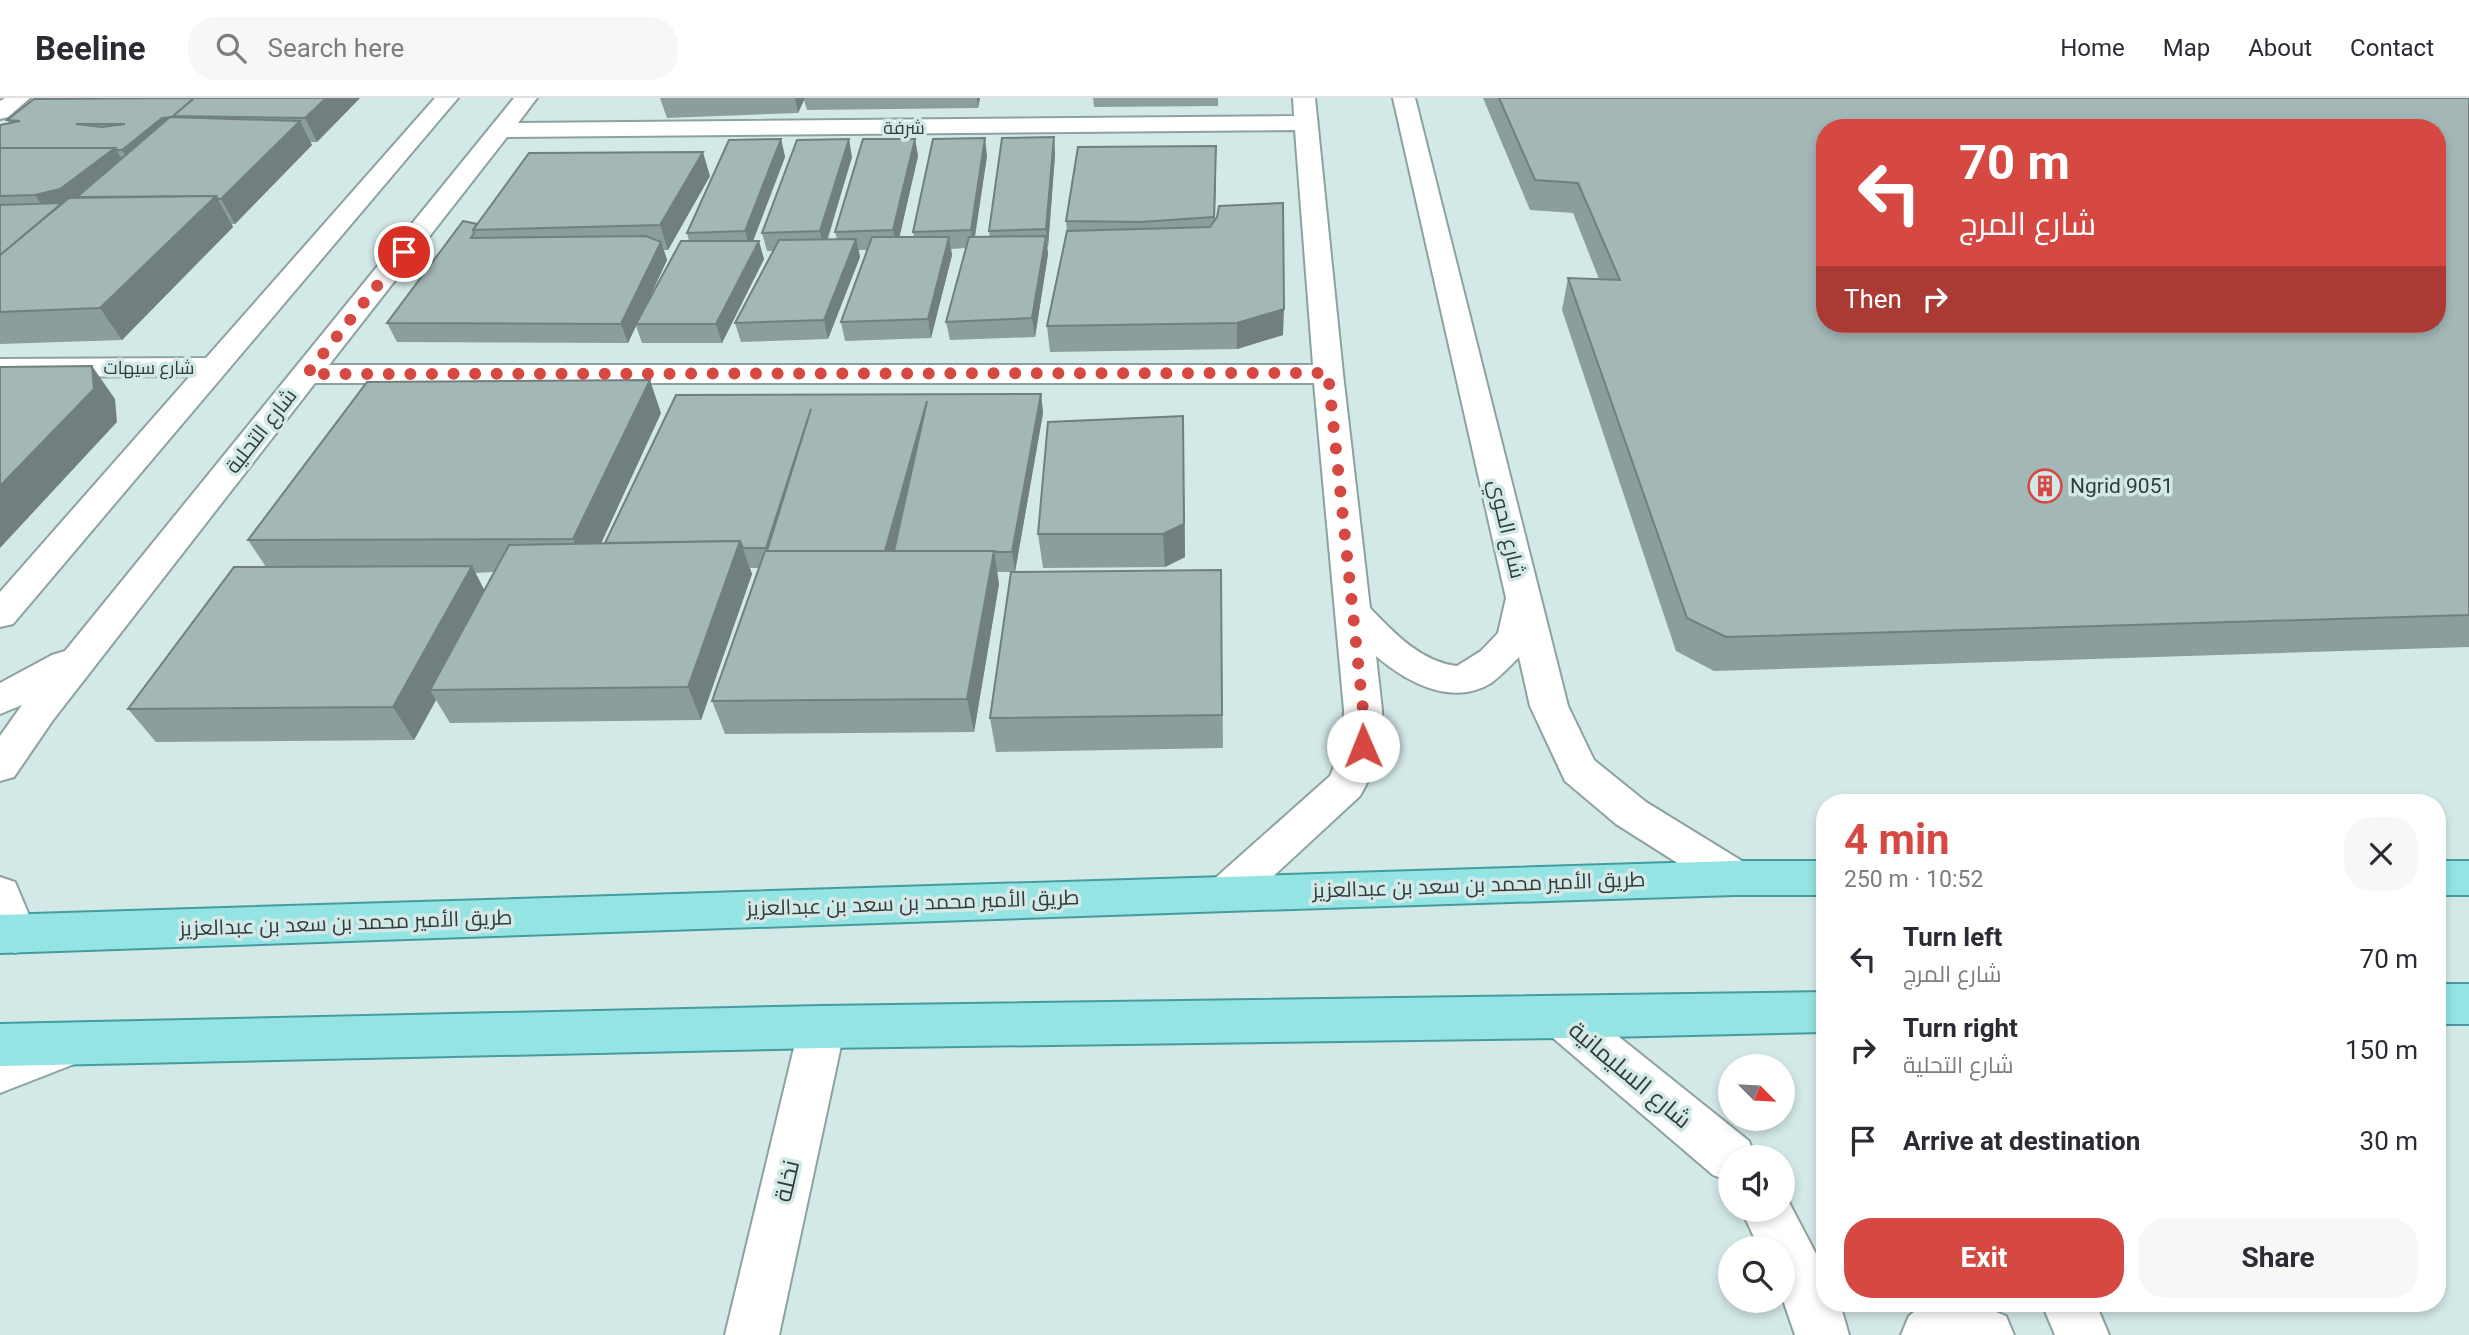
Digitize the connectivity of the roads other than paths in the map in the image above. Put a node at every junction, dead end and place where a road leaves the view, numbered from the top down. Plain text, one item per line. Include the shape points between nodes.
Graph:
1 (19, 98) edge
2 (447, 98) edge
3 (526, 98) edge
4 (1404, 98) edge
5 (1306, 111) edge
6 (0, 112) edge
7 (501, 130) junction
8 (214, 367) junction
9 (0, 368) edge
10 (1328, 373) junction
11 (307, 374) junction
12 (1523, 598) junction
13 (1352, 611) junction
14 (0, 615) edge
15 (102, 631) junction
16 (0, 700) edge
17 (0, 766) edge
18 (1735, 878) junction
19 (1816, 878) edge
20 (2446, 878) edge
21 (2469, 878) edge
22 (1227, 893) junction
23 (0, 895) edge
24 (8, 934) edge
25 (2446, 1004) edge
26 (2469, 1004) edge
27 (1816, 1012) edge
28 (1562, 1018) junction
29 (822, 1027) junction
30 (72, 1044) junction
31 (0, 1045) edge
32 (0, 1071) edge
33 (1718, 1147) edge
34 (1773, 1222) edge
35 (1816, 1312) edge
36 (1816, 1312) edge
37 (2072, 1312) edge
38 (751, 1335) edge
39 (1822, 1335) edge
40 (1928, 1335) edge
41 (1987, 1335) edge
42 (2082, 1335) edge

1 - 6 street
2 - 8 street
3 - 7 street, شارع التحلية
4 - 12 street, شارع الحوي
5 - 7 street, شرفة
5 - 10 street
7 - 11 street, شارع التحلية
8 - 9 street, شارع سيهات
8 - 14 street
10 - 11 street
10 - 13 street
11 - 15 street, شارع التحلية
12 - 13 street via 1515,636 1482,673 1454,681 1429,676 1386,647
12 - 18 street, شارع الحوي via 1549,706 1579,770 1631,813
13 - 22 street via 1363,746 1346,785
15 - 16 street via 61,667
15 - 17 street, شارع التحلية
18 - 19 main road, طريق الأمير محمد بن سعد بن عبدالعزيز
18 - 22 main road, طريق الأمير محمد بن سعد بن عبدالعزيز
20 - 21 main road
22 - 24 main road, طريق الأمير محمد بن سعد بن عبدالعزيز
23 - 24 street
25 - 26 main road
27 - 28 main road
28 - 29 main road
28 - 33 street, شارع السليمانية
29 - 30 main road
29 - 38 street, نخلة
30 - 31 main road
30 - 32 street
34 - 35 street
36 - 39 street
37 - 42 street
40 - 41 street via 1943,1322

